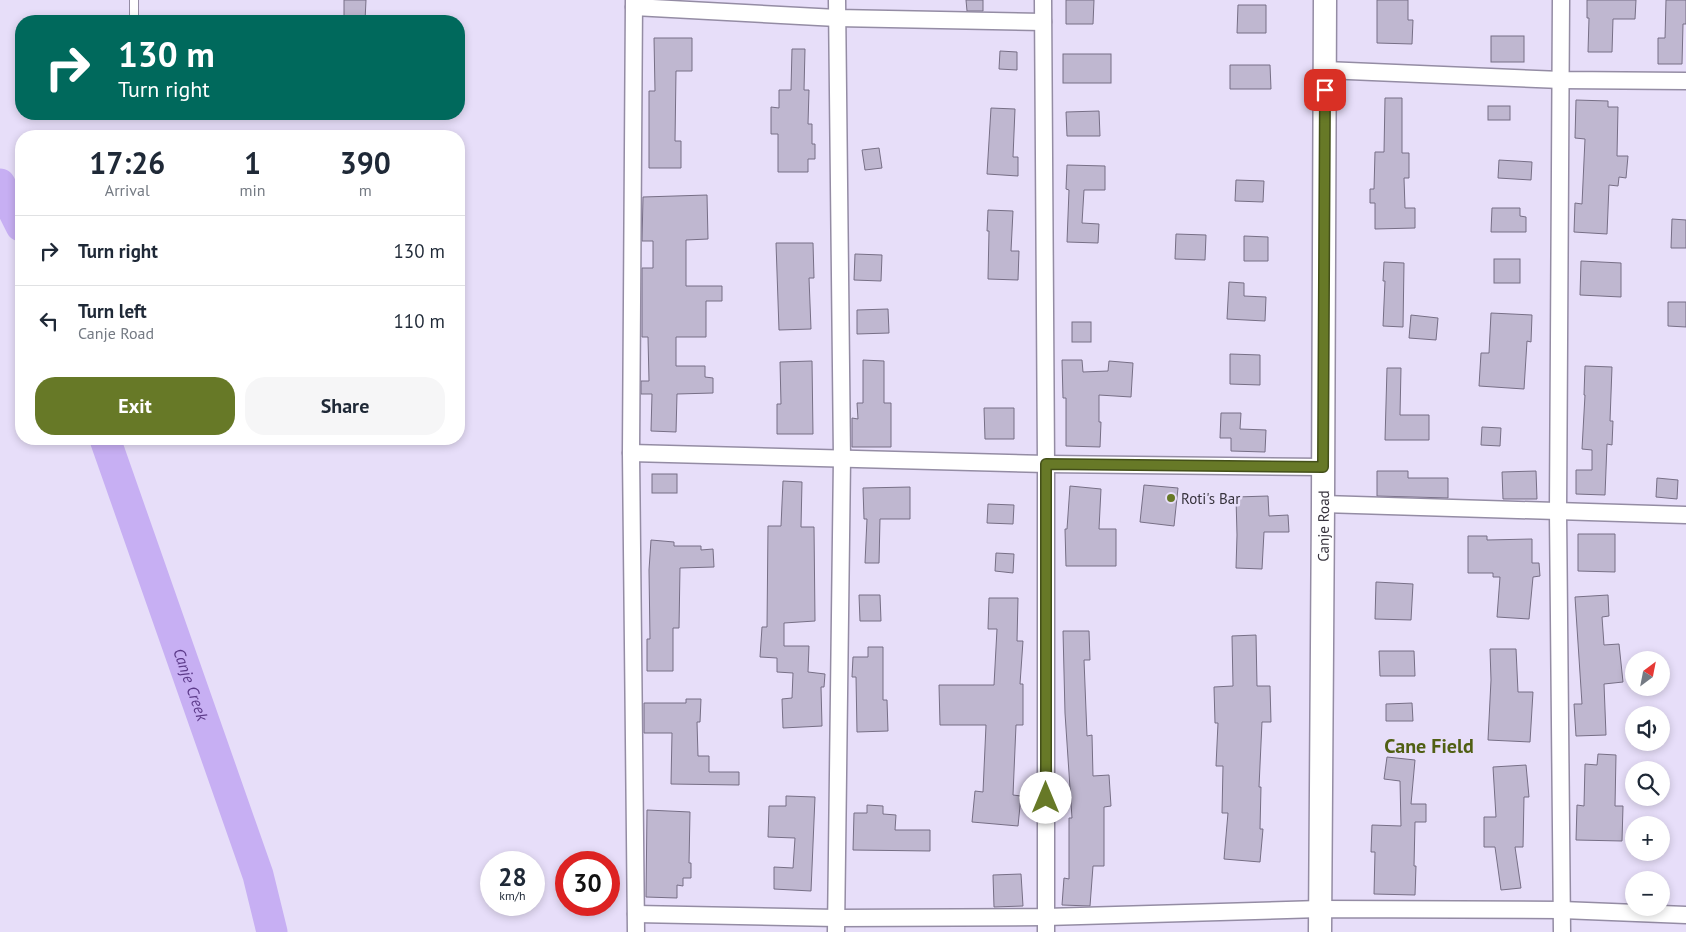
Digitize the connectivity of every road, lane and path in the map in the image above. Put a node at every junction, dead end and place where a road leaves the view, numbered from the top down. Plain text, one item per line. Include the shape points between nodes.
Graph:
1 (134, 0) edge
2 (836, 0) edge
3 (1043, 0) edge
4 (1325, 0) edge
5 (1561, 0) edge
6 (634, 3) edge
7 (134, 15) edge
8 (837, 18) junction
9 (1043, 22) junction
10 (1325, 70) junction
11 (1561, 80) junction
12 (1686, 81) edge
13 (631, 453) junction
14 (842, 458) junction
15 (1046, 464) junction
16 (1323, 467) junction
17 (1324, 504) junction
18 (1558, 512) junction
19 (1686, 515) edge
20 (1320, 909) junction
21 (1562, 910) junction
22 (636, 914) junction
23 (1686, 915) edge
24 (1046, 924) edge
25 (836, 925) edge
26 (636, 932) edge
27 (1320, 932) edge
28 (1562, 932) edge

1 - 7 lane
2 - 8 street
3 - 9 street
4 - 10 street, Canje Road
5 - 11 street
6 - 8 street
6 - 13 street
8 - 9 street
8 - 14 street
9 - 15 street
10 - 11 street
10 - 16 street, Canje Road
11 - 12 street
11 - 18 street
13 - 14 street
13 - 22 street
14 - 15 street
14 - 25 street
15 - 16 street
15 - 24 street
16 - 17 street, Canje Road
17 - 18 street
17 - 20 street, Canje Road
18 - 19 street
18 - 21 street
20 - 21 street
20 - 24 street
20 - 27 street, Canje Road
21 - 23 street
21 - 28 street
22 - 25 street
22 - 26 street
24 - 25 street

